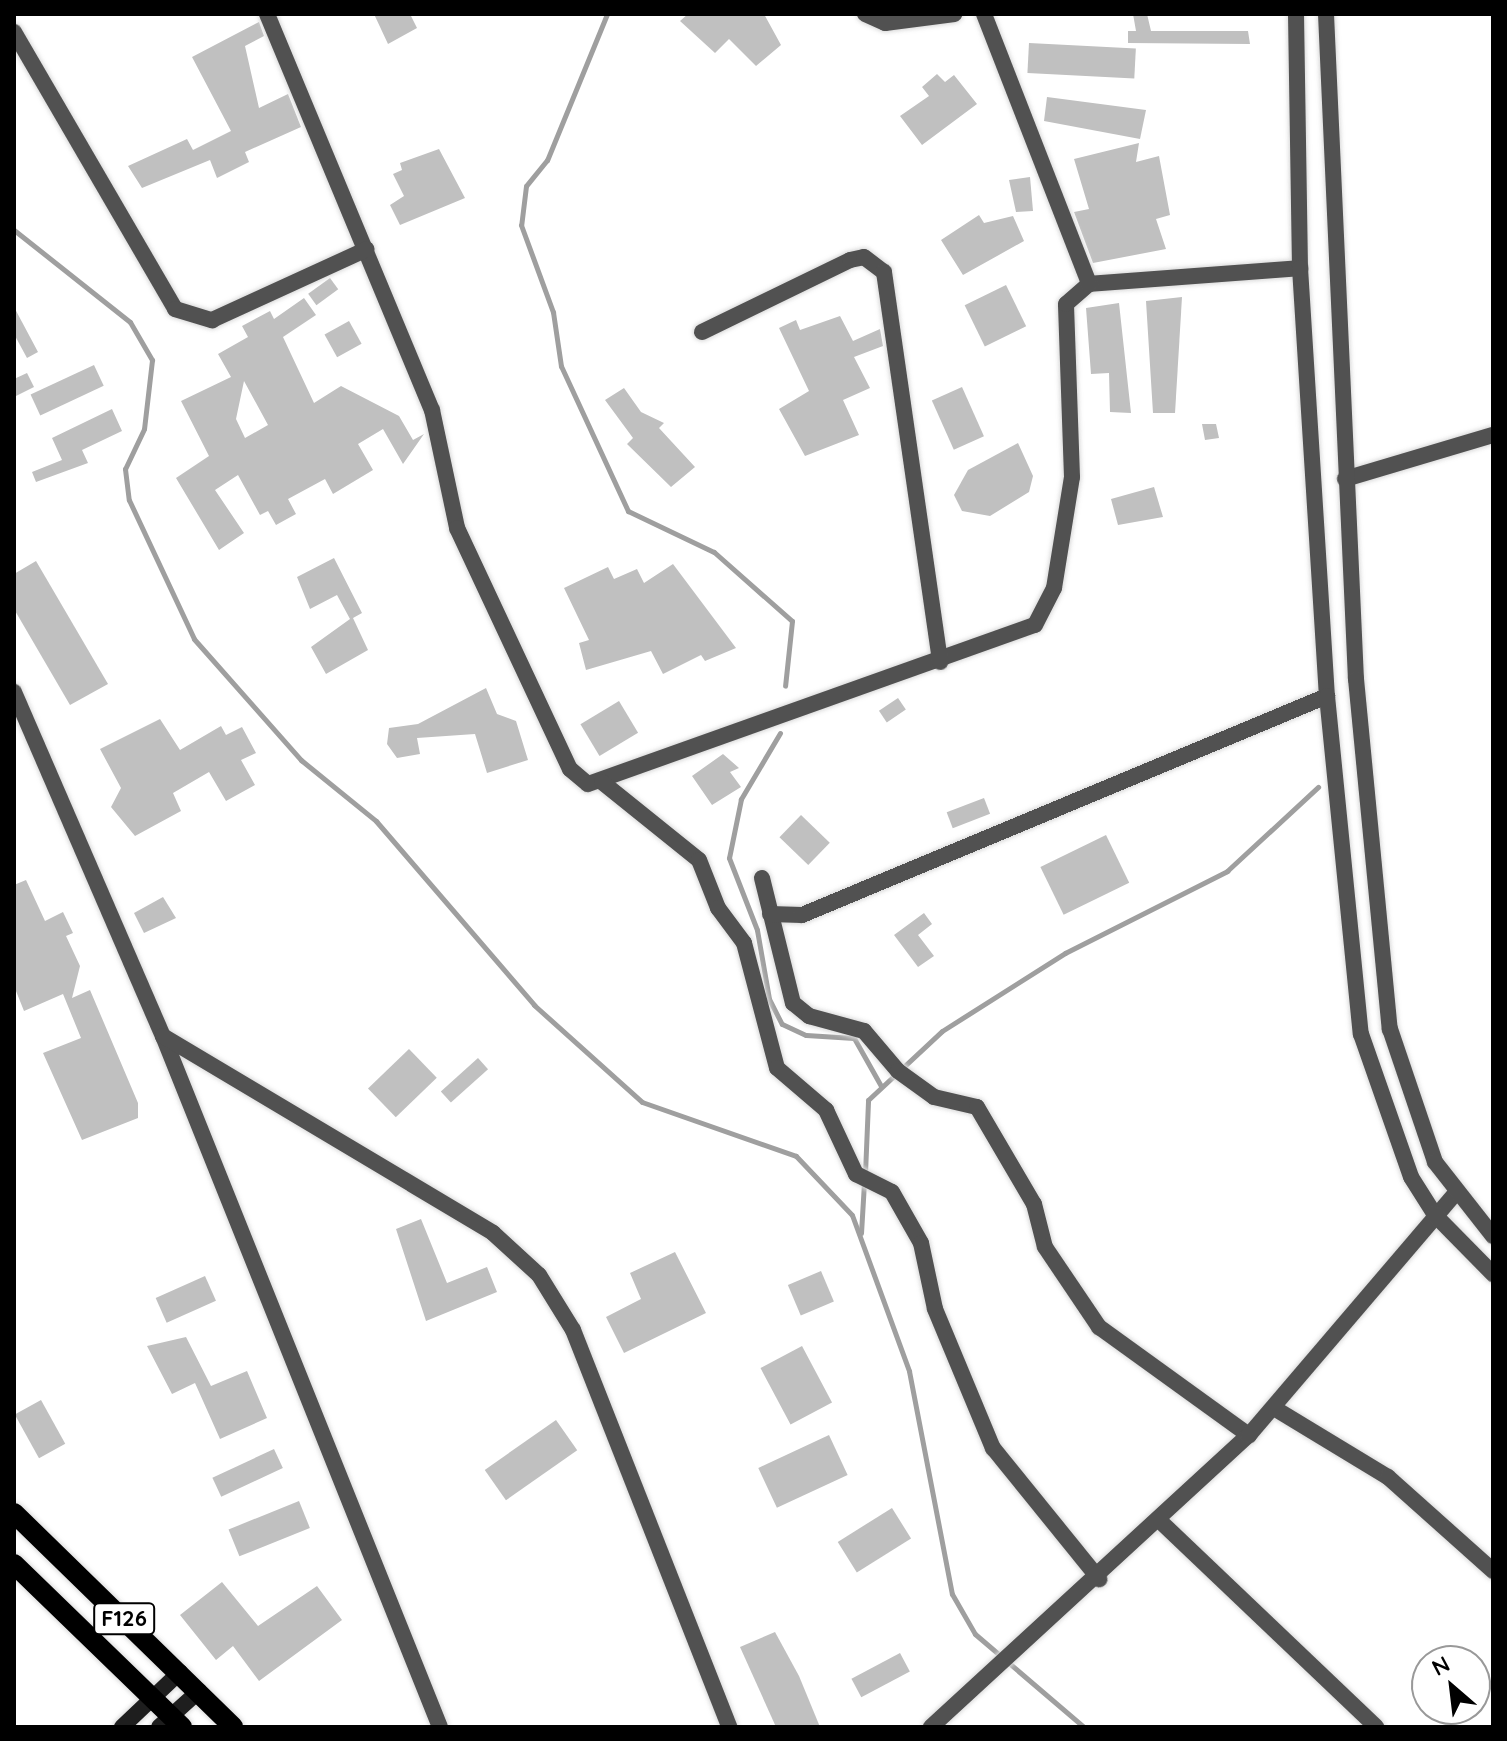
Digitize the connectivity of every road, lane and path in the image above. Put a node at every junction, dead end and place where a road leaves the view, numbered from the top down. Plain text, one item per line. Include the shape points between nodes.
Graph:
1 (267, 14) edge
2 (865, 14) edge
3 (954, 14) edge
4 (984, 14) edge
5 (1296, 14) edge
6 (1326, 14) edge
7 (14, 32) edge
8 (367, 249) junction
9 (1300, 268) junction
10 (1089, 284) junction
11 (702, 332) dead end
12 (1493, 435) edge
13 (1345, 479) junction
14 (940, 662) junction
15 (14, 692) edge
16 (1327, 696) junction
17 (602, 782) junction
18 (762, 878) dead end
19 (770, 914) junction
20 (163, 1036) junction
21 (1455, 1194) junction
22 (1435, 1215) junction
23 (1493, 1236) edge
24 (1493, 1274) edge
25 (1274, 1408) junction
26 (1249, 1435) junction
27 (14, 1513) edge
28 (1161, 1522) junction
29 (14, 1564) edge
30 (1493, 1571) edge
31 (1099, 1579) junction
32 (180, 1672) junction
33 (199, 1691) junction
34 (154, 1698) junction
35 (171, 1723) edge
36 (122, 1727) edge
37 (233, 1727) edge
38 (440, 1727) edge
39 (729, 1727) edge
40 (931, 1727) edge
41 (1376, 1727) edge

1 - 8 street
2 - 3 street via 885,23
4 - 10 street
5 - 9 street
6 - 13 street
7 - 8 street via 175,309 212,320
8 - 17 street via 432,410 457,528 570,769 588,784
9 - 10 street
9 - 16 street
10 - 14 street via 1063,316 1072,477 1048,609 1019,635
11 - 14 street via 850,260 864,257 884,272
12 - 13 street
13 - 21 street via 1390,1029 1435,1162
14 - 17 street
15 - 20 street
16 - 19 street via 802,915
16 - 22 street via 1361,1034 1411,1177
17 - 31 street via 699,860 718,908 744,943 777,1068 826,1110 856,1174 892,1192 921,1243 935,1309 993,1448
18 - 19 street
19 - 26 street via 793,1003 809,1016 864,1031 898,1071 934,1097 977,1107 1034,1204 1045,1247 1099,1327
20 - 38 street
20 - 39 street via 493,1233 539,1275 573,1330
21 - 22 street
21 - 23 street
22 - 24 street
22 - 25 street
25 - 26 street
25 - 30 street via 1388,1477
26 - 28 street
27 - 32 main road, F126
28 - 31 street
28 - 41 street
29 - 34 main road, F126
31 - 40 street
32 - 33 main road, F126
32 - 34 main road
33 - 35 main road
33 - 37 main road, F126
34 - 35 main road, F126
34 - 36 main road

